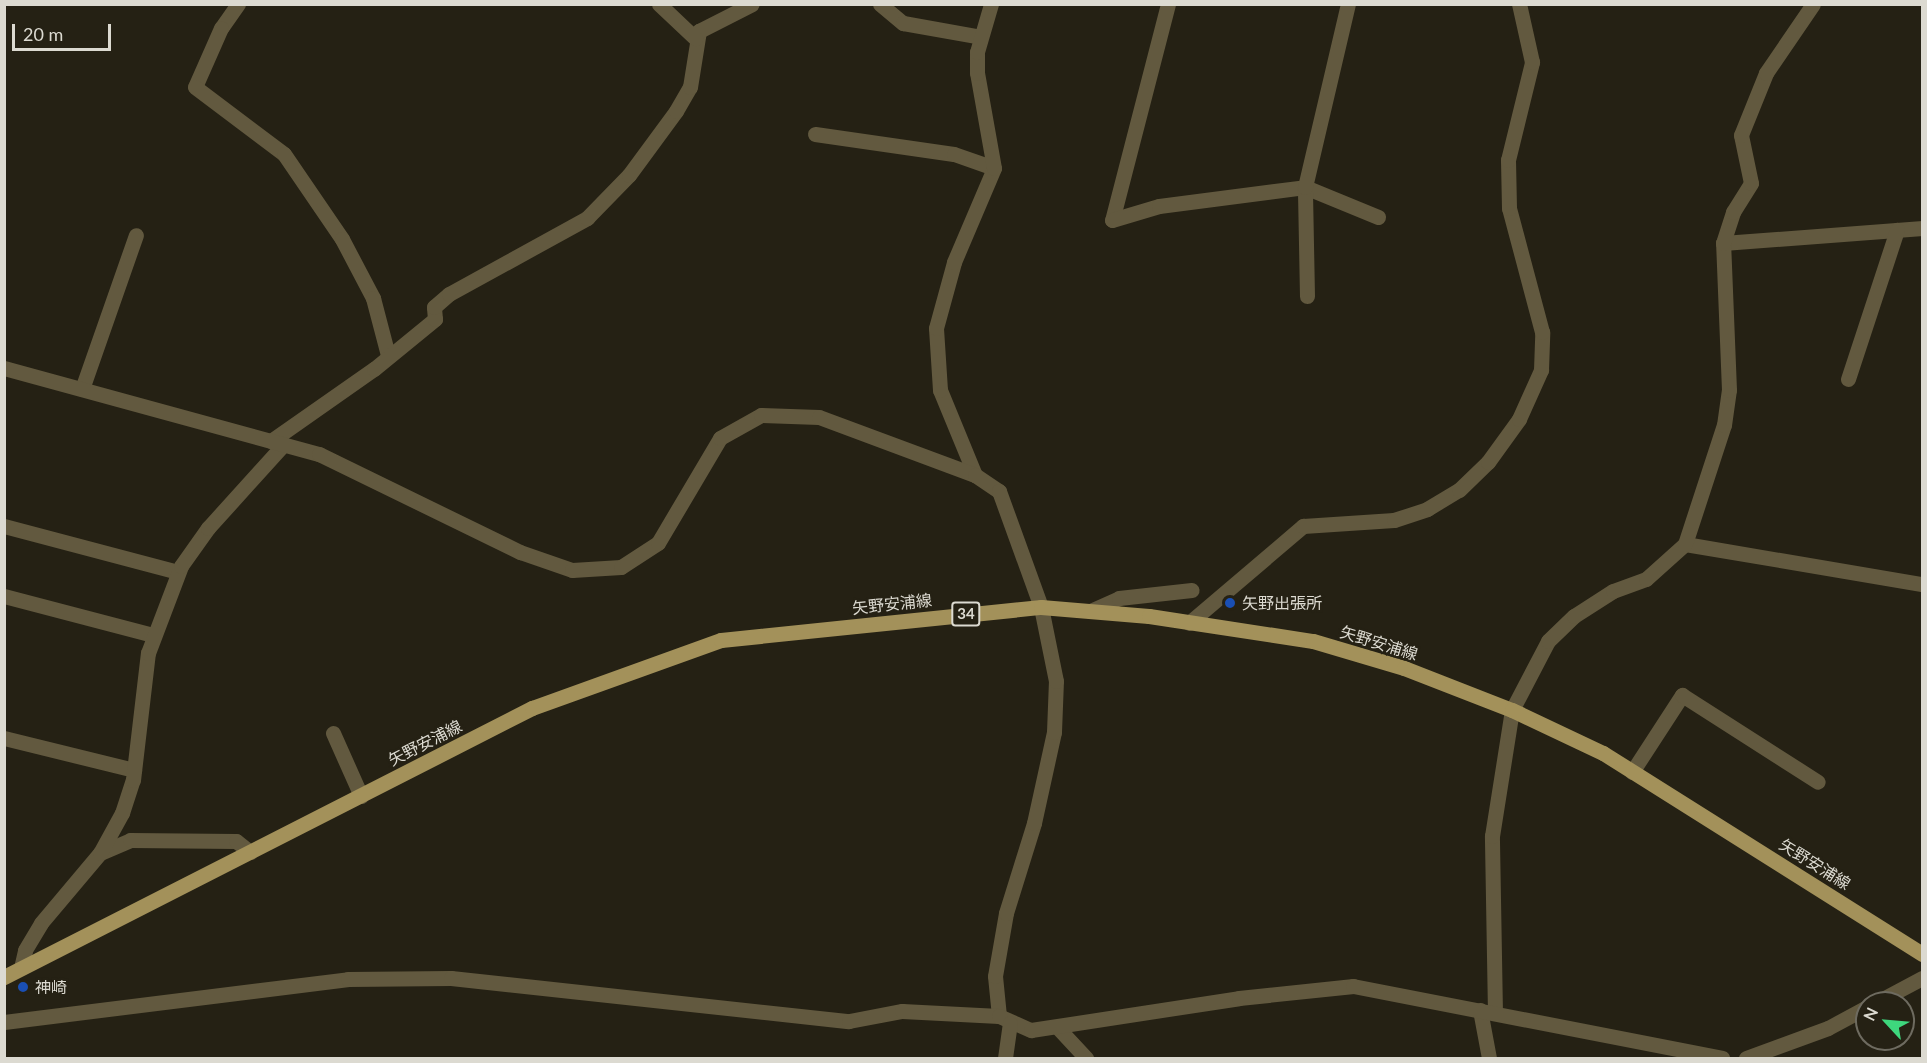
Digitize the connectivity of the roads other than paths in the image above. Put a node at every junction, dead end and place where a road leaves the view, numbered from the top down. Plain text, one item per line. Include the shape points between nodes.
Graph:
1 (238, 4) edge
2 (659, 4) edge
3 (752, 4) edge
4 (880, 4) edge
5 (991, 4) edge
6 (1168, 4) edge
7 (1348, 4) edge
8 (1519, 4) edge
9 (1813, 4) edge
10 (981, 37) junction
11 (695, 38) junction
12 (815, 134) dead end
13 (994, 168) junction
14 (1305, 187) junction
15 (1378, 218) dead end
16 (1923, 228) edge
17 (1897, 230) junction
18 (136, 235) dead end
19 (1723, 243) junction
20 (1307, 296) dead end
21 (388, 355) junction
22 (4, 368) edge
23 (1848, 379) dead end
24 (82, 389) junction
25 (278, 443) junction
26 (975, 475) junction
27 (4, 526) edge
28 (1685, 544) junction
29 (178, 572) junction
30 (1923, 584) edge
31 (1192, 590) dead end
32 (4, 596) edge
33 (1041, 607) junction
34 (1090, 611) junction
35 (1189, 623) junction
36 (153, 635) junction
37 (1512, 710) junction
38 (333, 733) dead end
39 (4, 738) edge
40 (134, 770) junction
41 (1632, 772) junction
42 (1818, 782) dead end
43 (361, 796) junction
44 (250, 852) junction
45 (100, 853) junction
46 (1923, 954) edge
47 (21, 968) junction
48 (4, 977) edge
49 (1923, 978) edge
50 (1898, 991) edge
51 (1487, 1012) junction
52 (1855, 1013) edge
53 (1004, 1020) junction
54 (4, 1022) edge
55 (1059, 1029) junction
56 (1659, 1052) edge
57 (1005, 1059) edge
58 (1086, 1059) edge
59 (1489, 1059) edge
60 (1722, 1059) edge
61 (1746, 1059) edge

1 - 21 street via 221,28 195,87 284,154 342,239 373,298
2 - 11 street
3 - 11 street via 718,18
4 - 10 street via 903,23
5 - 10 street
6 - 14 street via 1112,220 1160,206
7 - 14 street
8 - 35 street via 1532,62 1508,160 1509,208 1542,332 1541,370 1519,419 1488,462 1459,490 1426,509 1394,520 1303,526
9 - 19 street via 1747,111 1741,135 1751,183 1733,212
10 - 13 street via 977,74
11 - 21 street via 696,63 690,87 629,175 606,199 560,236 449,294 434,307 435,319
12 - 13 street via 954,154
13 - 26 street via 954,262 936,328 940,390
14 - 15 street
14 - 20 street
16 - 17 street
17 - 19 street
17 - 23 street
18 - 24 street
19 - 28 street via 1726,413 1714,465
21 - 25 street
22 - 24 street
24 - 25 street
25 - 26 street via 319,454 520,552 572,570 621,567 658,543 720,438 761,415 819,417
25 - 29 street via 208,528
26 - 33 street via 999,491
27 - 29 street
28 - 30 street
28 - 37 street via 1646,579 1613,591 1574,616 1548,641
29 - 36 street
31 - 34 street via 1119,598
32 - 36 street
33 - 34 main road, 矢野安浦線 / 34
33 - 43 main road, 矢野安浦線 / 34 via 721,640 532,708
33 - 53 street via 1056,681 1054,732 1034,823 1006,913 995,976
34 - 35 main road, 矢野安浦線 / 34
35 - 37 main road, 矢野安浦線 / 34 via 1313,641 1404,668
36 - 40 street
37 - 41 main road, 矢野安浦線 / 34
37 - 51 street via 1492,836
38 - 43 street
39 - 40 street
40 - 45 street via 122,813
41 - 42 street via 1682,695
41 - 46 main road, 矢野安浦線 / 34
43 - 44 main road, 矢野安浦線 / 34
44 - 45 street via 236,841 130,840
44 - 47 main road, 矢野安浦線 / 34
45 - 47 street via 41,923
47 - 48 main road, 矢野安浦線 / 34
49 - 50 street
51 - 55 street via 1353,986 1239,998
51 - 56 street
51 - 59 street
52 - 61 street via 1828,1028
53 - 54 street via 902,1011 849,1021 451,978 348,979
53 - 55 street via 1031,1030
53 - 57 street
55 - 58 street
56 - 60 street

